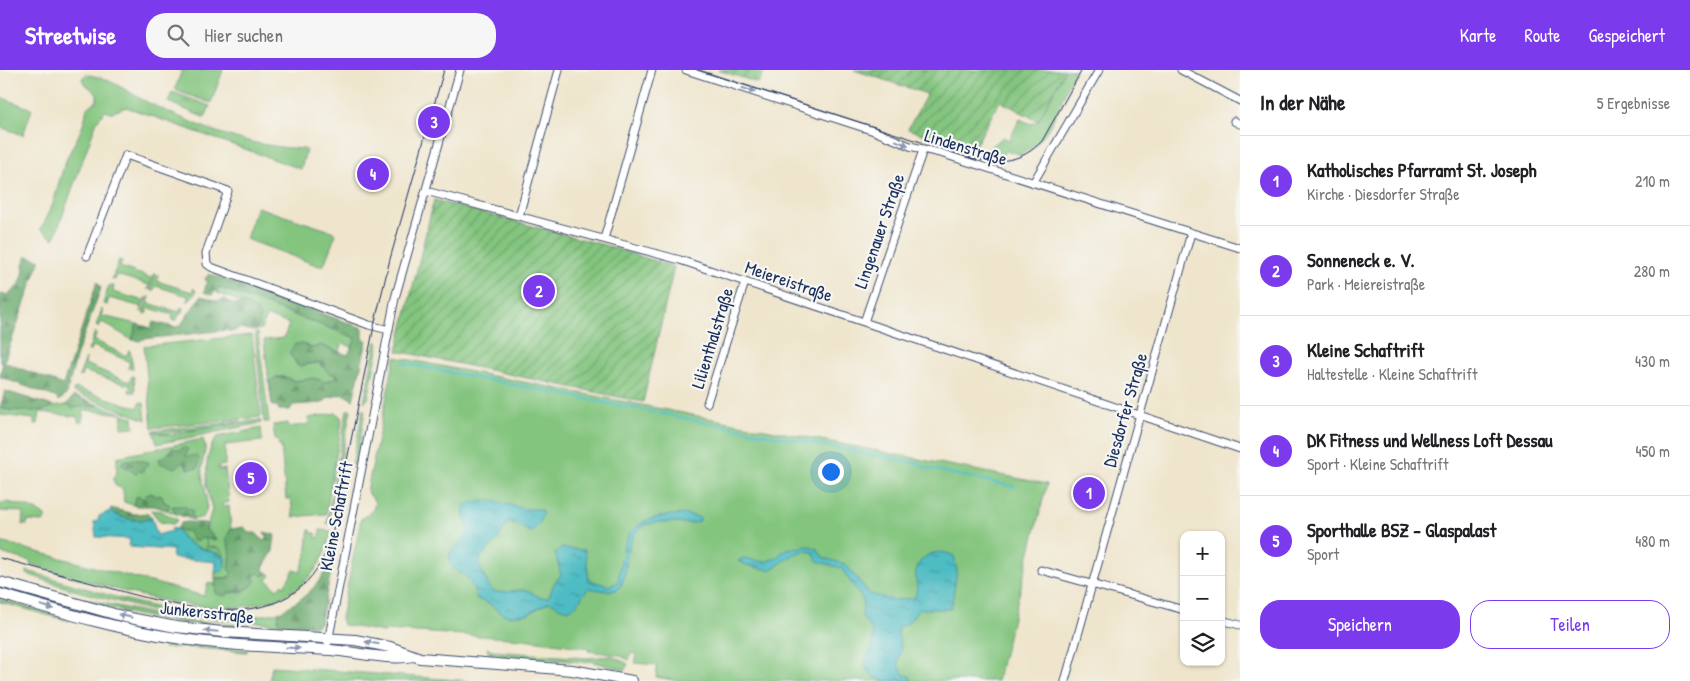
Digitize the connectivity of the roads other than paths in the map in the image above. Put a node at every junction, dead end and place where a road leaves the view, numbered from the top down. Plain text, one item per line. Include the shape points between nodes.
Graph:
1 (460, 70) edge
2 (559, 70) edge
3 (652, 70) edge
4 (686, 70) edge
5 (1098, 70) edge
6 (1181, 70) edge
7 (1240, 101) edge
8 (922, 150) junction
9 (1034, 183) junction
10 (426, 191) junction
11 (518, 216) junction
12 (1191, 233) junction
13 (604, 239) junction
14 (1240, 248) edge
15 (87, 256) dead end
16 (745, 282) junction
17 (864, 322) junction
18 (389, 330) junction
19 (707, 404) dead end
20 (1138, 416) junction
21 (1240, 449) edge
22 (1041, 570) dead end
23 (0, 582) edge
24 (1093, 584) junction
25 (0, 594) edge
26 (1180, 609) edge
27 (1225, 621) edge
28 (1240, 625) edge
29 (328, 639) junction
30 (327, 650) junction
31 (413, 656) junction
32 (632, 681) edge
33 (1065, 681) edge

1 - 10 street, Kleine Schaftrift
2 - 11 street
3 - 13 street
4 -> 8 street, Lindenstraße via 874,131
5 - 9 street
6 - 7 street
8 - 9 street, Lindenstraße
8 - 17 street, Lingenauer Straße
9 - 12 street, Lindenstraße
10 - 11 street, Meiereistraße
10 - 18 street, Kleine Schaftrift via 398,286
11 - 13 street, Meiereistraße
12 - 14 street, Lindenstraße
12 - 20 street, Diesdorfer Straße
13 - 16 street, Meiereistraße
15 - 18 street via 126,155 228,191 206,253 207,264 211,267
16 - 17 street, Meiereistraße
16 - 19 street, Lilienthalstraße
17 - 20 street, Meiereistraße
18 - 29 street, Kleine Schaftrift
20 - 21 street, Meiereistraße
20 - 24 street, Diesdorfer Straße
22 - 24 street
29 -> 23 main road, Junkersstraße via 160,624
24 - 26 street
24 - 33 street, Diesdorfer Straße
25 -> 30 main road, Junkersstraße via 157,635 206,642
27 - 28 street
29 - 30 street, Kleine Schaftrift
31 -> 29 main road, Junkersstraße via 379,644
30 - 31 main road, Junkersstraße via 402,658
31 - 32 main road, Junkersstraße via 572,670

